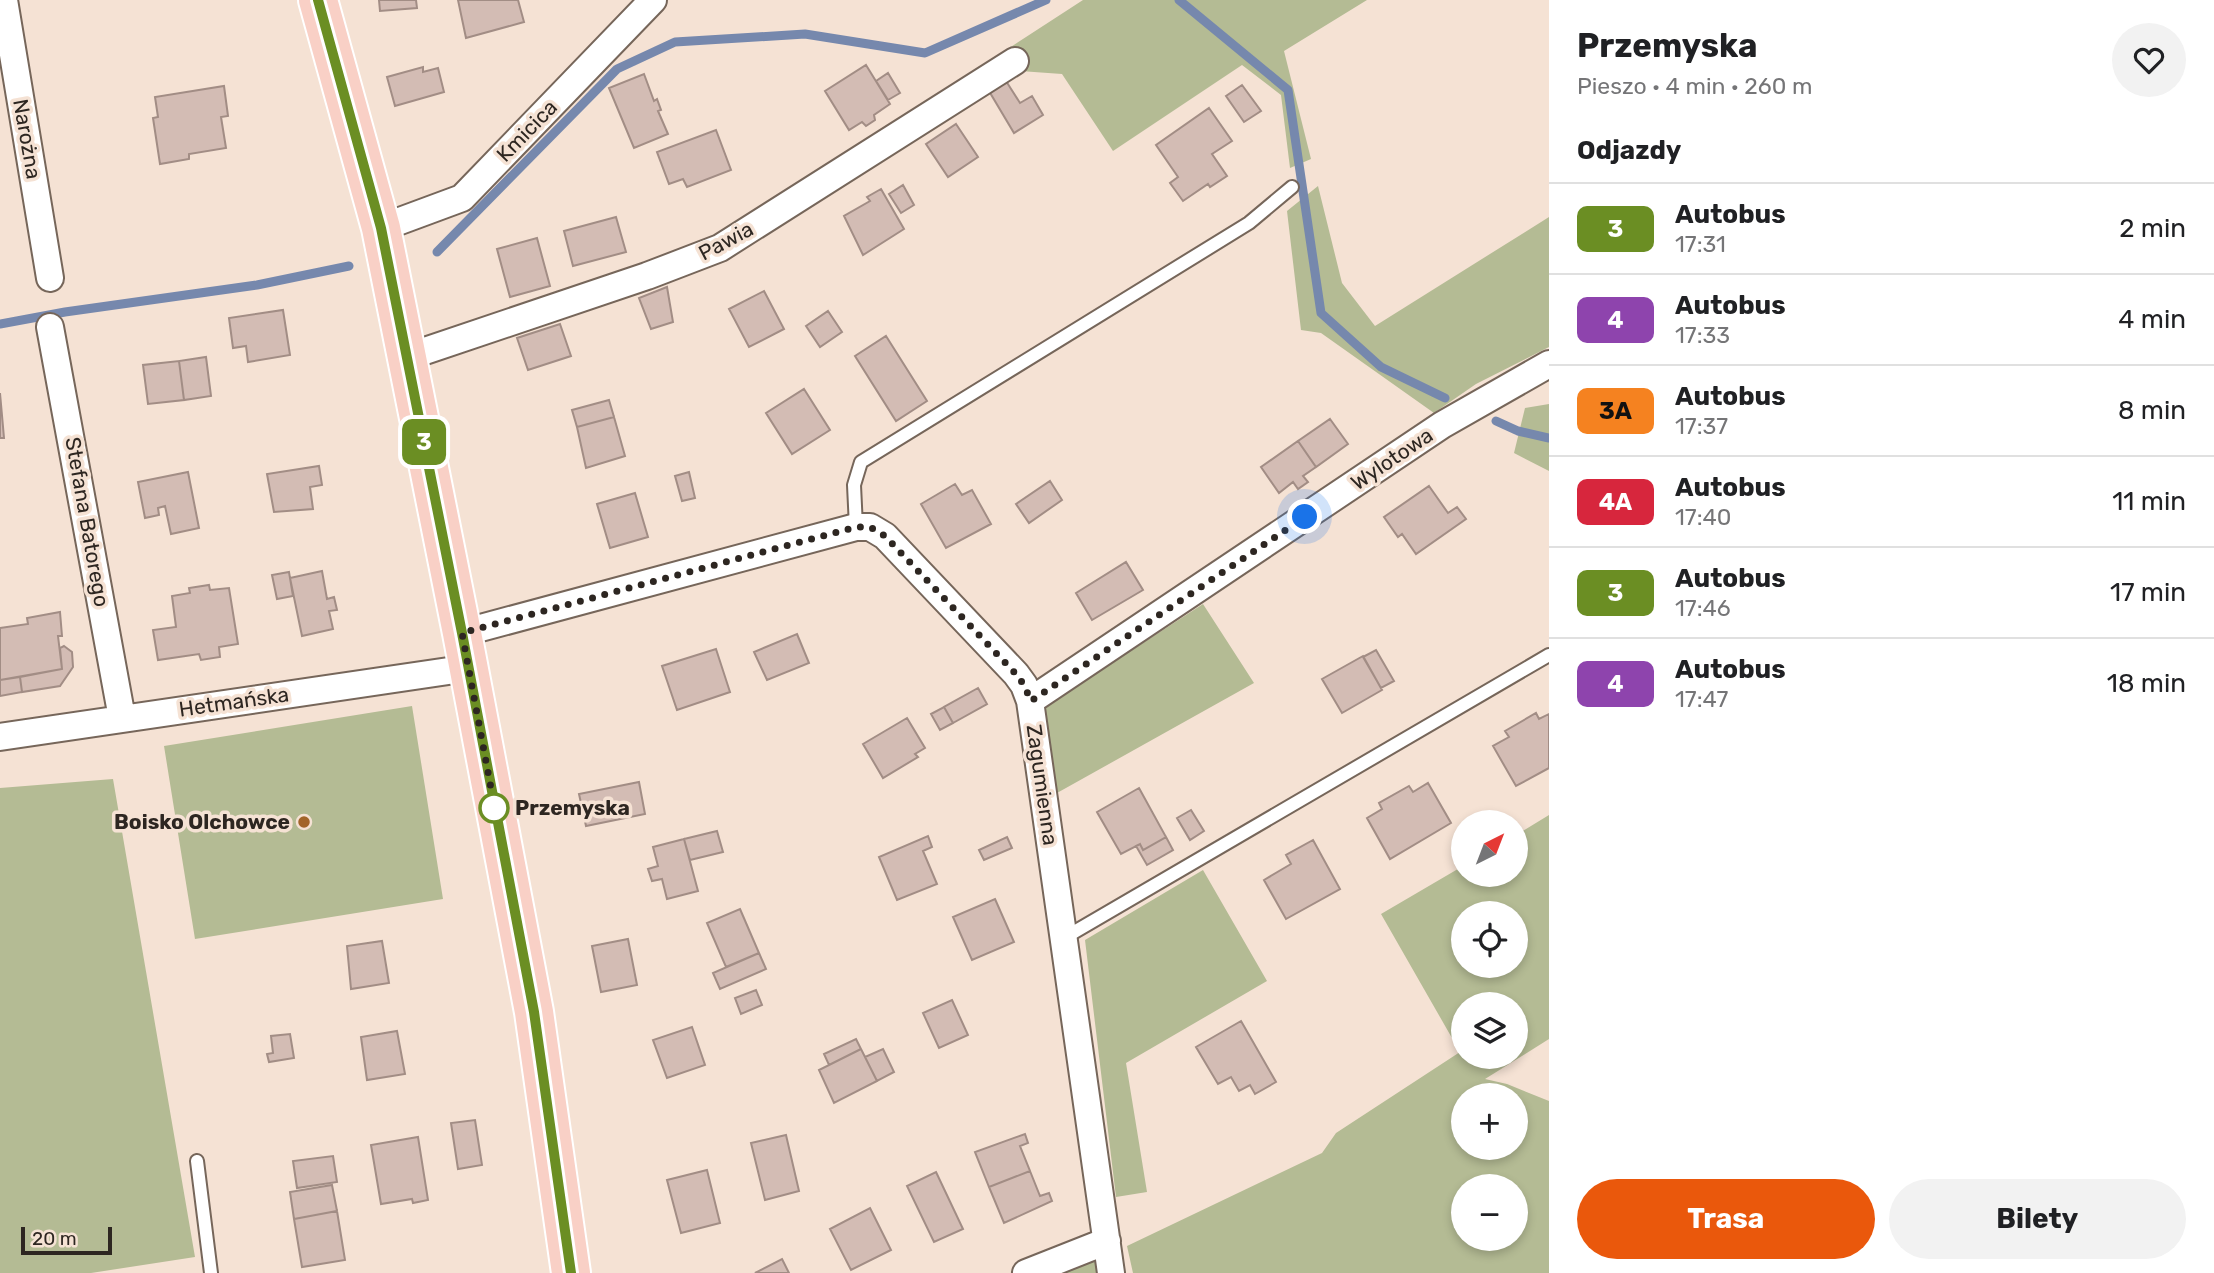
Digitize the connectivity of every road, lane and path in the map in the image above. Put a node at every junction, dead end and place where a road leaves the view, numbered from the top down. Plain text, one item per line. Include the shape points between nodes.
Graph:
1 (4, 0) edge
2 (318, 0) edge
3 (653, 0) edge
4 (1015, 61) dead end
5 (1292, 187) dead end
6 (381, 228) junction
7 (50, 278) dead end
8 (50, 327) dead end
9 (407, 358) junction
10 (1549, 365) edge
11 (856, 527) junction
12 (465, 651) junction
13 (1549, 655) edge
14 (1031, 701) junction
15 (122, 718) junction
16 (0, 737) edge
17 (1064, 939) junction
18 (197, 1161) dead end
19 (1107, 1241) junction
20 (212, 1273) edge
21 (571, 1273) edge
22 (1026, 1273) edge
23 (1111, 1273) edge

1 - 7 street, Narożna
2 - 6 main road
3 - 6 street, Kmicica via 463,198
4 - 9 street, Pawia via 720,248
5 - 11 lane via 1249,223 861,462 853,485
6 - 9 main road
8 - 15 street, Stefana Batorego
9 - 12 main road
10 - 14 street, Wylotowa via 1442,425
11 - 12 street
11 - 14 street, Zagumienna via 870,527 885,536 1016,674
12 - 15 street, Hetmańska
12 - 21 main road via 534,1012
13 - 17 lane
14 - 17 street, Zagumienna
15 - 16 street, Hetmańska
17 - 19 street, Zagumienna
18 - 20 lane
19 - 22 street
19 - 23 street, Zagumienna

